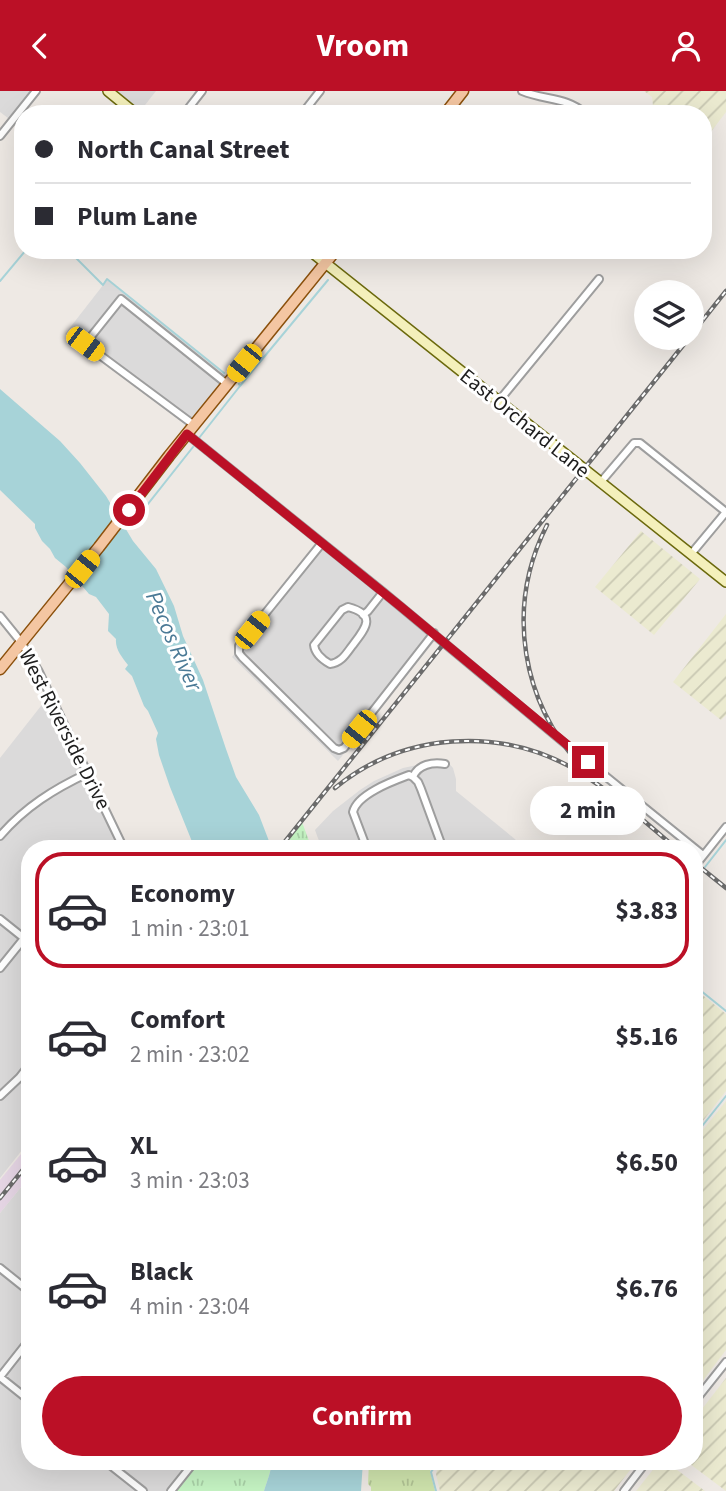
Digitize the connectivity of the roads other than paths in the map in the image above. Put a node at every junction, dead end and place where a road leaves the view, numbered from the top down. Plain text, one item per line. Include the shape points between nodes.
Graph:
1 (36, 91) edge
2 (108, 91) edge
3 (202, 91) edge
4 (320, 91) edge
5 (463, 91) edge
6 (522, 91) edge
7 (25, 105) edge
8 (125, 105) edge
9 (191, 105) edge
10 (309, 105) edge
11 (452, 105) edge
12 (576, 105) edge
13 (14, 118) edge
14 (0, 136) edge
15 (320, 259) edge
16 (328, 259) edge
17 (325, 263) junction
18 (599, 279) dead end
19 (227, 384) junction
20 (498, 402) junction
21 (194, 425) junction
22 (187, 434) junction
23 (600, 482) junction
24 (322, 543) junction
25 (691, 554) junction
26 (726, 582) edge
27 (383, 592) junction
28 (0, 615) edge
29 (363, 615) junction
30 (434, 633) junction
31 (21, 642) junction
32 (0, 669) edge
33 (445, 764) dead end
34 (88, 773) junction
35 (413, 777) junction
36 (726, 827) edge
37 (0, 836) edge
38 (119, 840) edge
39 (363, 840) edge
40 (440, 840) edge
41 (684, 840) edge
42 (703, 855) edge
43 (0, 919) edge
44 (21, 936) edge
45 (21, 947) edge
46 (0, 968) edge
47 (21, 1075) edge
48 (0, 1095) edge
49 (0, 1268) edge
50 (21, 1285) edge
51 (21, 1350) edge
52 (726, 1362) edge
53 (0, 1377) edge
54 (703, 1391) edge
55 (21, 1394) edge
56 (116, 1470) edge
57 (188, 1470) edge
58 (640, 1470) edge
59 (143, 1491) edge
60 (171, 1491) edge
61 (624, 1491) edge

1 - 7 street
2 - 8 street
3 - 9 street
4 - 10 street
5 - 11 main road
6 - 12 street
13 - 14 street
15 - 17 street, East Orchard Lane
16 - 17 main road
17 - 19 main road
17 - 20 street, East Orchard Lane
18 - 20 street
19 - 21 main road
19 - 21 street via 121,299 85,344
20 - 23 street, East Orchard Lane
21 - 22 main road
22 - 24 street
22 - 31 main road
23 - 25 street, East Orchard Lane
23 - 25 street via 634,443 651,451 726,512
24 - 27 street
24 - 30 street via 238,649 334,748 344,748
25 - 26 street, East Orchard Lane
27 - 29 street
27 - 30 street
28 - 31 street, West Riverside Drive
29 - 29 street via 348,607 342,610 317,640 318,655 330,664 339,661 366,629
30 - 41 street
31 - 32 main road
31 - 34 street, West Riverside Drive
33 - 35 street via 424,766
34 - 37 street via 44,796
34 - 38 street, West Riverside Drive
35 - 39 street via 387,784 357,803 353,812
35 - 40 street
36 - 42 street
43 - 44 street
45 - 46 street
47 - 48 street
49 - 50 street
51 - 53 street
52 - 54 street
53 - 55 street
56 - 59 street
57 - 60 street
58 - 61 street

